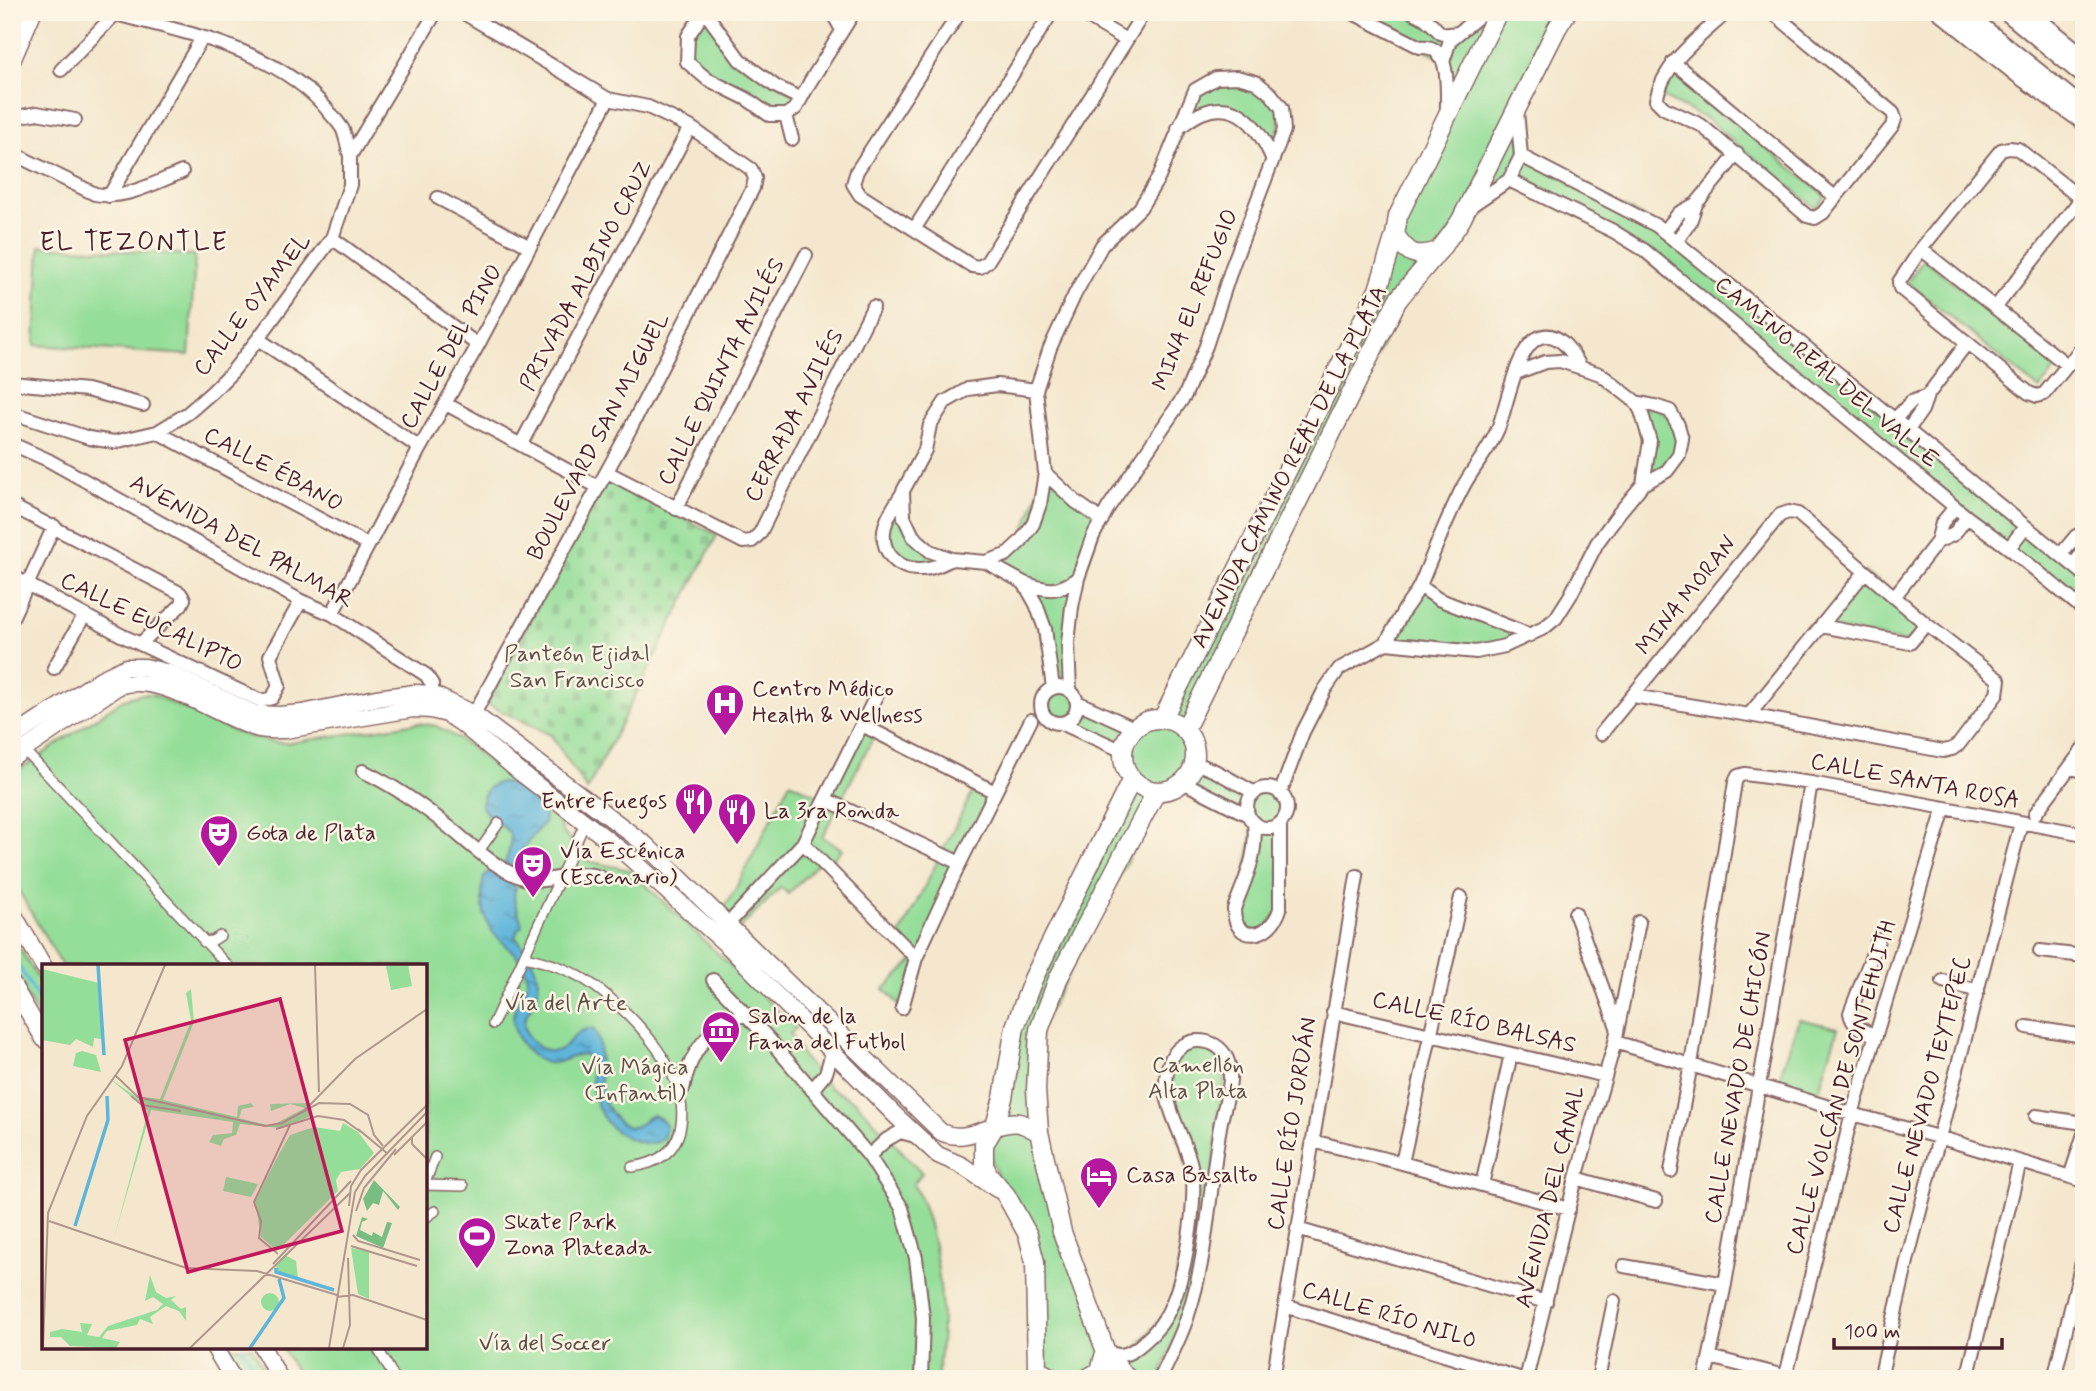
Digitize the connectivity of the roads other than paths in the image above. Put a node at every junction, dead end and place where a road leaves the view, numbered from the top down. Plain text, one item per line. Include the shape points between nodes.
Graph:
1 (33, 12) edge
2 (436, 12) edge
3 (463, 12) edge
4 (704, 12) edge
5 (832, 12) edge
6 (854, 12) edge
7 (960, 12) edge
8 (1052, 12) edge
9 (1079, 12) edge
10 (1351, 12) edge
11 (1412, 12) edge
12 (1484, 12) edge
13 (1498, 12) edge
14 (1727, 12) edge
15 (1772, 12) edge
16 (1938, 12) edge
17 (1961, 12) edge
18 (2009, 12) edge
19 (2031, 12) edge
20 (112, 13) edge
21 (1141, 13) edge
22 (1562, 17) edge
23 (842, 30) junction
24 (1458, 33) junction
25 (202, 38) junction
26 (1126, 40) junction
27 (2084, 55) edge
28 (1444, 59) junction
29 (12, 61) edge
30 (1673, 62) junction
31 (61, 70) dead end
32 (2084, 74) edge
33 (608, 99) junction
34 (801, 99) junction
35 (1517, 111) junction
36 (2084, 111) edge
37 (786, 115) junction
38 (1447, 116) junction
39 (12, 118) edge
40 (75, 120) dead end
41 (2084, 124) edge
42 (690, 127) junction
43 (1178, 128) junction
44 (792, 139) dead end
45 (12, 153) edge
46 (1737, 154) junction
47 (350, 156) junction
48 (1523, 157) junction
49 (1273, 160) junction
50 (182, 172) dead end
51 (1512, 181) junction
52 (109, 197) junction
53 (1835, 197) junction
54 (438, 198) dead end
55 (2083, 200) edge
56 (1696, 204) junction
57 (1469, 207) junction
58 (915, 228) junction
59 (1664, 232) junction
60 (1395, 235) junction
61 (332, 238) junction
62 (1676, 242) junction
63 (530, 247) junction
64 (1921, 249) junction
65 (1439, 251) junction
66 (806, 255) dead end
67 (873, 307) dead end
68 (1995, 308) junction
69 (1781, 328) junction
70 (258, 339) junction
71 (1967, 343) junction
72 (478, 345) junction
73 (2084, 345) edge
74 (1764, 349) junction
75 (2067, 365) junction
76 (1580, 366) junction
77 (1516, 373) junction
78 (12, 383) edge
79 (1036, 390) junction
80 (1927, 396) junction
81 (1636, 402) junction
82 (446, 404) junction
83 (143, 405) dead end
84 (12, 414) edge
85 (1895, 419) junction
86 (1908, 429) junction
87 (157, 432) junction
88 (12, 444) edge
89 (521, 444) junction
90 (420, 448) junction
91 (607, 472) junction
92 (1045, 473) junction
93 (1643, 484) junction
94 (598, 487) junction
95 (903, 491) junction
96 (12, 506) edge
97 (1955, 507) junction
98 (676, 509) junction
99 (1967, 517) junction
100 (1102, 520) junction
101 (54, 527) junction
102 (2025, 527) junction
103 (2084, 534) edge
104 (1937, 542) junction
105 (368, 545) junction
106 (2009, 548) junction
107 (2084, 551) edge
108 (2061, 554) junction
109 (952, 559) junction
110 (986, 562) junction
111 (2073, 565) junction
112 (1865, 572) junction
113 (2084, 575) edge
114 (12, 576) edge
115 (1078, 578) junction
116 (1024, 583) junction
117 (29, 585) junction
118 (1420, 586) junction
119 (1894, 597) junction
120 (301, 601) junction
121 (2084, 611) edge
122 (332, 614) junction
123 (84, 616) junction
124 (12, 618) edge
125 (1926, 624) junction
126 (1821, 626) junction
127 (1531, 635) junction
128 (1386, 643) junction
129 (140, 644) junction
130 (54, 668) dead end
131 (1053, 688) junction
132 (432, 694) junction
133 (877, 694) dead end
134 (1633, 696) junction
135 (1073, 697) junction
136 (360, 709) junction
137 (474, 714) junction
138 (1749, 715) junction
139 (1163, 718) junction
140 (1031, 720) dead end
141 (1061, 723) junction
142 (862, 725) junction
143 (1134, 728) junction
144 (1185, 729) junction
145 (1601, 733) dead end
146 (12, 738) edge
147 (2084, 748) edge
148 (1123, 751) junction
149 (18, 754) edge
150 (1195, 763) junction
151 (2070, 768) junction
152 (363, 771) dead end
153 (2084, 771) edge
154 (1132, 779) junction
155 (1184, 782) junction
156 (1811, 783) junction
157 (995, 792) junction
158 (1156, 792) junction
159 (1255, 793) junction
160 (1280, 793) junction
161 (825, 799) junction
162 (1944, 809) junction
163 (2035, 814) dead end
164 (1251, 819) junction
165 (499, 823) dead end
166 (585, 823) junction
167 (1280, 823) junction
168 (2021, 823) junction
169 (2084, 834) edge
170 (803, 843) junction
171 (479, 851) junction
172 (960, 863) junction
173 (1357, 876) dead end
174 (600, 877) dead end
175 (560, 878) junction
176 (1461, 897) dead end
177 (12, 912) edge
178 (1575, 913) dead end
179 (1639, 922) dead end
180 (728, 924) junction
181 (220, 936) dead end
182 (1878, 940) dead end
183 (204, 942) junction
184 (2040, 951) dead end
185 (2084, 956) edge
186 (524, 957) junction
187 (916, 958) junction
188 (42, 964) edge
189 (226, 964) edge
190 (713, 980) dead end
191 (1943, 981) dead end
192 (12, 984) edge
193 (1978, 991) junction
194 (902, 1008) dead end
195 (1333, 1012) junction
196 (746, 1014) junction
197 (493, 1024) dead end
198 (1617, 1027) junction
199 (2027, 1027) dead end
200 (1431, 1035) junction
201 (42, 1036) edge
202 (1876, 1036) junction
203 (2084, 1036) edge
204 (1615, 1042) junction
205 (833, 1050) junction
206 (1511, 1054) junction
207 (1691, 1064) junction
208 (1605, 1076) junction
209 (1759, 1084) junction
210 (811, 1090) junction
211 (682, 1096) junction
212 (1852, 1114) junction
213 (2036, 1116) dead end
214 (2084, 1123) edge
215 (995, 1126) junction
216 (1039, 1132) junction
217 (2084, 1134) edge
218 (919, 1137) junction
219 (1938, 1137) junction
220 (1312, 1141) junction
221 (869, 1156) junction
222 (435, 1157) dead end
223 (1189, 1157) junction
224 (1215, 1157) junction
225 (2020, 1162) junction
226 (1402, 1163) junction
227 (632, 1167) dead end
228 (1671, 1171) dead end
229 (2070, 1177) junction
230 (1576, 1178) junction
231 (427, 1179) edge
232 (2084, 1181) edge
233 (427, 1184) edge
234 (1482, 1185) junction
235 (463, 1186) dead end
236 (1006, 1195) junction
237 (1656, 1201) dead end
238 (1569, 1209) junction
239 (435, 1211) dead end
240 (427, 1217) edge
241 (1297, 1229) junction
242 (2084, 1254) edge
243 (1624, 1266) dead end
244 (1725, 1284) junction
245 (1615, 1301) dead end
246 (1546, 1302) junction
247 (1285, 1306) junction
248 (1158, 1329) junction
249 (1178, 1341) junction
250 (216, 1349) edge
251 (263, 1349) edge
252 (378, 1349) edge
253 (1106, 1352) junction
254 (1710, 1357) junction
255 (1036, 1374) edge
256 (1789, 1378) edge
257 (233, 1379) edge
258 (280, 1379) edge
259 (395, 1379) edge
260 (921, 1379) edge
261 (1054, 1379) edge
262 (1086, 1379) edge
263 (1111, 1379) edge
264 (1129, 1379) edge
265 (1160, 1379) edge
266 (1273, 1379) edge
267 (1524, 1379) edge
268 (1598, 1379) edge
269 (1706, 1379) edge
270 (1880, 1379) edge
271 (1967, 1379) edge
272 (2054, 1379) edge

1 - 29 street
2 - 47 street, CALLE OYAMEL
3 - 33 street
4 - 34 street via 740,60
4 - 37 street via 688,36 687,62 769,115
5 - 23 street
6 - 23 street
7 - 58 street via 856,171 853,184 860,195
8 - 58 street
9 - 26 street
10 - 28 street
11 - 24 street
12 - 24 street
13 - 38 main road, AVENIDA CAMINO REAL DE LA PLATA
14 - 30 street
15 - 53 street via 1893,113 1892,125
16 - 41 street
17 - 36 main road
18 - 32 main road
19 - 27 street
20 - 25 street
20 - 31 street
21 - 26 street
22 - 35 main road, AVENIDA CAMINO REAL DE LA PLATA
23 - 34 street
24 - 28 street via 1450,40
25 - 47 street via 264,61 303,85 343,129
25 - 52 street
26 - 58 street via 987,262 972,266
28 - 38 street
30 - 46 street via 1656,100 1701,125
30 - 53 street
33 - 42 street via 648,107
33 - 63 street, CALLE DEL PINO
34 - 37 street
35 - 48 street
35 - 57 main road, AVENIDA CAMINO REAL DE LA PLATA
37 - 44 street
38 - 60 main road, AVENIDA CAMINO REAL DE LA PLATA via 1398,216
39 - 40 street via 37,113
42 - 89 street, PRIVADA ALBINO CRUZ
42 - 91 street, BOULEVARD SAN MIGUEL via 751,169 753,188
43 - 49 street via 1202,113 1219,109 1238,113 1254,125
43 - 49 street, MINA EL REFUGIO via 1195,90 1216,78 1256,82 1282,108 1284,130
43 - 79 street, MINA EL REFUGIO via 1147,198 1102,244 1049,348
45 - 52 street
46 - 53 street via 1807,216 1823,213
46 - 56 street
47 - 61 street, CALLE OYAMEL via 350,185
48 - 51 street
48 - 59 street, CAMINO REAL DEL VALLE
49 - 100 street, MINA EL REFUGIO via 1185,395
50 - 52 street
51 - 57 street
51 - 74 street, CAMINO REAL DEL VALLE via 1644,250
54 - 63 street
55 - 64 street via 2018,149 2001,150
55 - 68 street
56 - 59 street via 1679,214
56 - 62 street
57 - 65 main road, AVENIDA CAMINO REAL DE LA PLATA
59 - 62 street, CAMINO REAL DEL VALLE
60 - 65 main road via 1416,255
60 - 139 main road, AVENIDA CAMINO REAL DE LA PLATA via 1378,290
61 - 70 street, CALLE OYAMEL
61 - 72 street
62 - 69 street, CAMINO REAL DEL VALLE
63 - 72 street, CALLE DEL PINO
64 - 68 street
64 - 71 street via 1902,276 1900,288
65 - 144 main road, AVENIDA CAMINO REAL DE LA PLATA via 1397,302
66 - 98 street, CALLE QUINTA AVILÉS
67 - 98 street, CERRADA AVILÉS via 760,533 743,542
68 - 75 street
69 - 74 street
69 - 85 street, CAMINO REAL DEL VALLE
70 - 87 street, CALLE OYAMEL via 212,392
70 - 90 street
71 - 75 street via 2037,396 2044,394
71 - 80 street
72 - 82 street, CALLE DEL PINO
73 - 75 street
74 - 97 street, CAMINO REAL DEL VALLE
76 - 77 street via 1545,362
76 - 77 street via 1561,340 1544,336 1534,340
76 - 81 street via 1600,373
77 - 118 street via 1494,440 1460,493
78 - 83 street via 87,390
79 - 92 street, MINA EL REFUGIO
79 - 95 street via 997,385 968,388 945,402 930,425 925,450
80 - 85 street via 1910,402
80 - 86 street
81 - 93 street via 1650,442
81 - 93 street via 1670,411 1682,439 1679,455 1667,471
82 - 89 street
82 - 90 street, CALLE DEL PINO
84 - 87 street, CALLE OYAMEL via 114,442
85 - 86 street, CAMINO REAL DEL VALLE
86 - 102 street, CAMINO REAL DEL VALLE
87 - 105 street, CALLE ÉBANO
88 - 120 street, AVENIDA DEL PALMAR
89 - 94 street
90 - 105 street, CALLE DEL PINO
91 - 94 street, BOULEVARD SAN MIGUEL
91 - 98 street
92 - 100 street
92 - 110 street, MINA EL REFUGIO via 1040,504 1021,541 1006,555
93 - 127 street via 1597,543 1556,618
94 - 137 street, BOULEVARD SAN MIGUEL
95 - 109 street via 904,517 913,536 930,551
95 - 109 street via 885,524 888,555 911,569
96 - 101 street
97 - 99 street, CAMINO REAL DEL VALLE
97 - 104 street via 1942,523
99 - 104 street via 1954,534
99 - 106 street, CAMINO REAL DEL VALLE
100 - 115 street, MINA EL REFUGIO
101 - 117 street
101 - 129 street via 180,593 181,605
102 - 106 street
102 - 108 street, CAMINO REAL DEL VALLE
103 - 108 street
104 - 119 street
105 - 122 street, CALLE DEL PINO
106 - 121 street, CAMINO REAL DEL VALLE
107 - 111 street
108 - 111 street, CAMINO REAL DEL VALLE
109 - 110 street
110 - 116 street
111 - 113 street, CAMINO REAL DEL VALLE
112 - 119 street, MINA MORAN
112 - 126 street
112 - 134 street, MINA MORAN via 1798,514 1780,515
114 - 117 street, CALLE EUCALIPTO
115 - 116 street via 1053,590
115 - 135 street, MINA EL REFUGIO via 1068,643
116 - 131 street via 1045,629
117 - 123 street, CALLE EUCALIPTO
117 - 124 street
118 - 127 street via 1438,599
118 - 128 street
119 - 125 street, MINA MORAN
120 - 122 street, AVENIDA DEL PALMAR
120 - 129 street, CALLE EUCALIPTO via 270,656 279,686 272,698 261,701
122 - 132 street, AVENIDA DEL PALMAR via 426,675
123 - 129 street, CALLE EUCALIPTO
123 - 130 street
125 - 126 street via 1910,643
125 - 138 street, MINA MORAN via 1999,680 1997,694 1952,749
126 - 138 street
127 - 128 street via 1476,652
128 - 160 street via 1339,669 1303,732
131 - 135 street
131 - 141 street via 1043,695 1040,707 1050,721
132 - 136 street via 415,693
132 - 137 street
133 - 142 street
134 - 138 street, MINA MORAN
134 - 145 street
135 - 141 street via 1077,708
135 - 143 street
136 - 146 street via 255,713 169,673 126,667 101,678
136 - 149 street via 270,731 160,686 129,682
136 - 166 street via 431,710 447,715
137 - 180 street via 646,845
139 - 143 main road
139 - 144 main road
140 - 157 street
141 - 148 street
142 - 157 street
142 - 161 street
143 - 148 main road
144 - 150 main road via 1192,740
147 - 151 street
148 - 154 main road
149 - 183 street
150 - 155 main road
150 - 159 street
151 - 153 street
151 - 163 street
152 - 171 street via 408,797
154 - 158 main road
154 - 215 main road via 1033,979 1015,1027
155 - 158 main road
155 - 164 street
156 - 162 street, CALLE SANTA ROSA
156 - 207 street, CALLE SANTA ROSA via 1745,774 1735,782
156 - 209 street, CALLE NEVADO DE CHICÓN
157 - 172 street
158 - 216 main road via 1058,979 1040,1030
159 - 160 street via 1268,789
159 - 164 street via 1248,802
160 - 167 street via 1286,811
161 - 170 street
161 - 172 street
162 - 168 street, CALLE SANTA ROSA
162 - 202 street, CALLE VOLCÁN DE SONTEHUITH
164 - 167 street via 1262,828
164 - 167 street via 1256,837 1252,864 1234,909 1240,928 1250,934 1270,928 1280,909
165 - 171 street
166 - 175 street
166 - 205 street via 729,947
168 - 169 street, CALLE SANTA ROSA
168 - 193 street, CALLE NEVADO TEYTEPEC
170 - 180 street
170 - 187 street
171 - 175 street via 519,877 534,881
172 - 187 street
173 - 195 street, CALLE RÍO JORDÁN
174 - 175 street
175 - 186 street
176 - 200 street
177 - 188 street
178 - 198 street, AVENIDA DEL CANAL
179 - 198 street, AVENIDA DEL CANAL
180 - 215 street via 941,1132 957,1136
181 - 183 street
182 - 202 street via 1850,1013 1856,1027
183 - 189 street
184 - 185 street
186 - 197 street
186 - 211 street via 580,976 607,996 656,1047
187 - 194 street
190 - 196 street
191 - 193 street
192 - 201 street
193 - 219 street, CALLE NEVADO TEYTEPEC
195 - 200 street, CALLE RÍO BALSAS
195 - 220 street, CALLE RÍO JORDÁN
196 - 210 street
196 - 211 street via 723,1024 693,1054
198 - 204 street, AVENIDA DEL CANAL
199 - 203 street
200 - 206 street, CALLE RÍO BALSAS
200 - 226 street
202 - 212 street, CALLE VOLCÁN DE SONTEHUITH
204 - 207 street
204 - 208 street, AVENIDA DEL CANAL
205 - 210 street via 826,1073
205 - 218 street
206 - 208 street, CALLE RÍO BALSAS
206 - 234 street
207 - 209 street
207 - 228 street
208 - 230 street, AVENIDA DEL CANAL
209 - 212 street
209 - 244 street, CALLE NEVADO DE CHICÓN
210 - 221 street
211 - 227 street via 683,1120 670,1150 659,1160
212 - 219 street
212 - 256 street, CALLE VOLCÁN DE SONTEHUITH
213 - 214 street
215 - 216 main road via 1013,1121
215 - 236 main road via 984,1144 984,1165
216 - 253 main road via 1062,1232
217 - 229 street
218 - 221 street via 900,1132
218 - 236 street via 939,1155
219 - 225 street
219 - 270 street, CALLE NEVADO TEYTEPEC
220 - 226 street
220 - 241 street, CALLE RÍO JORDÁN
221 - 260 street via 902,1208 916,1258 923,1318
222 - 231 street
223 - 224 street
223 - 224 street via 1173,1119 1167,1086 1174,1054 1195,1040 1221,1050 1230,1072
223 - 248 street via 1194,1192 1186,1249 1178,1288
224 - 249 street via 1200,1268
225 - 229 street
225 - 271 street
226 - 234 street
229 - 232 street
230 - 237 street
230 - 238 street, AVENIDA DEL CANAL
233 - 235 street
234 - 238 street
236 - 255 main road via 1028,1235 1035,1262
238 - 246 street, AVENIDA DEL CANAL
239 - 240 street
241 - 246 street
241 - 247 street, CALLE RÍO JORDÁN
242 - 272 street
243 - 244 street
244 - 254 street, CALLE NEVADO DE CHICÓN
245 - 268 street
246 - 267 street, AVENIDA DEL CANAL
247 - 266 street, CALLE RÍO JORDÁN
247 - 267 street, CALLE RÍO NILO
248 - 249 street
248 - 253 street via 1133,1351 1120,1355
249 - 265 street
250 - 257 street
251 - 258 street
252 - 259 street
253 - 262 main road via 1100,1371
253 - 263 main road
253 - 264 street
254 - 256 street
254 - 269 street, CALLE NEVADO DE CHICÓN
255 - 261 main road

